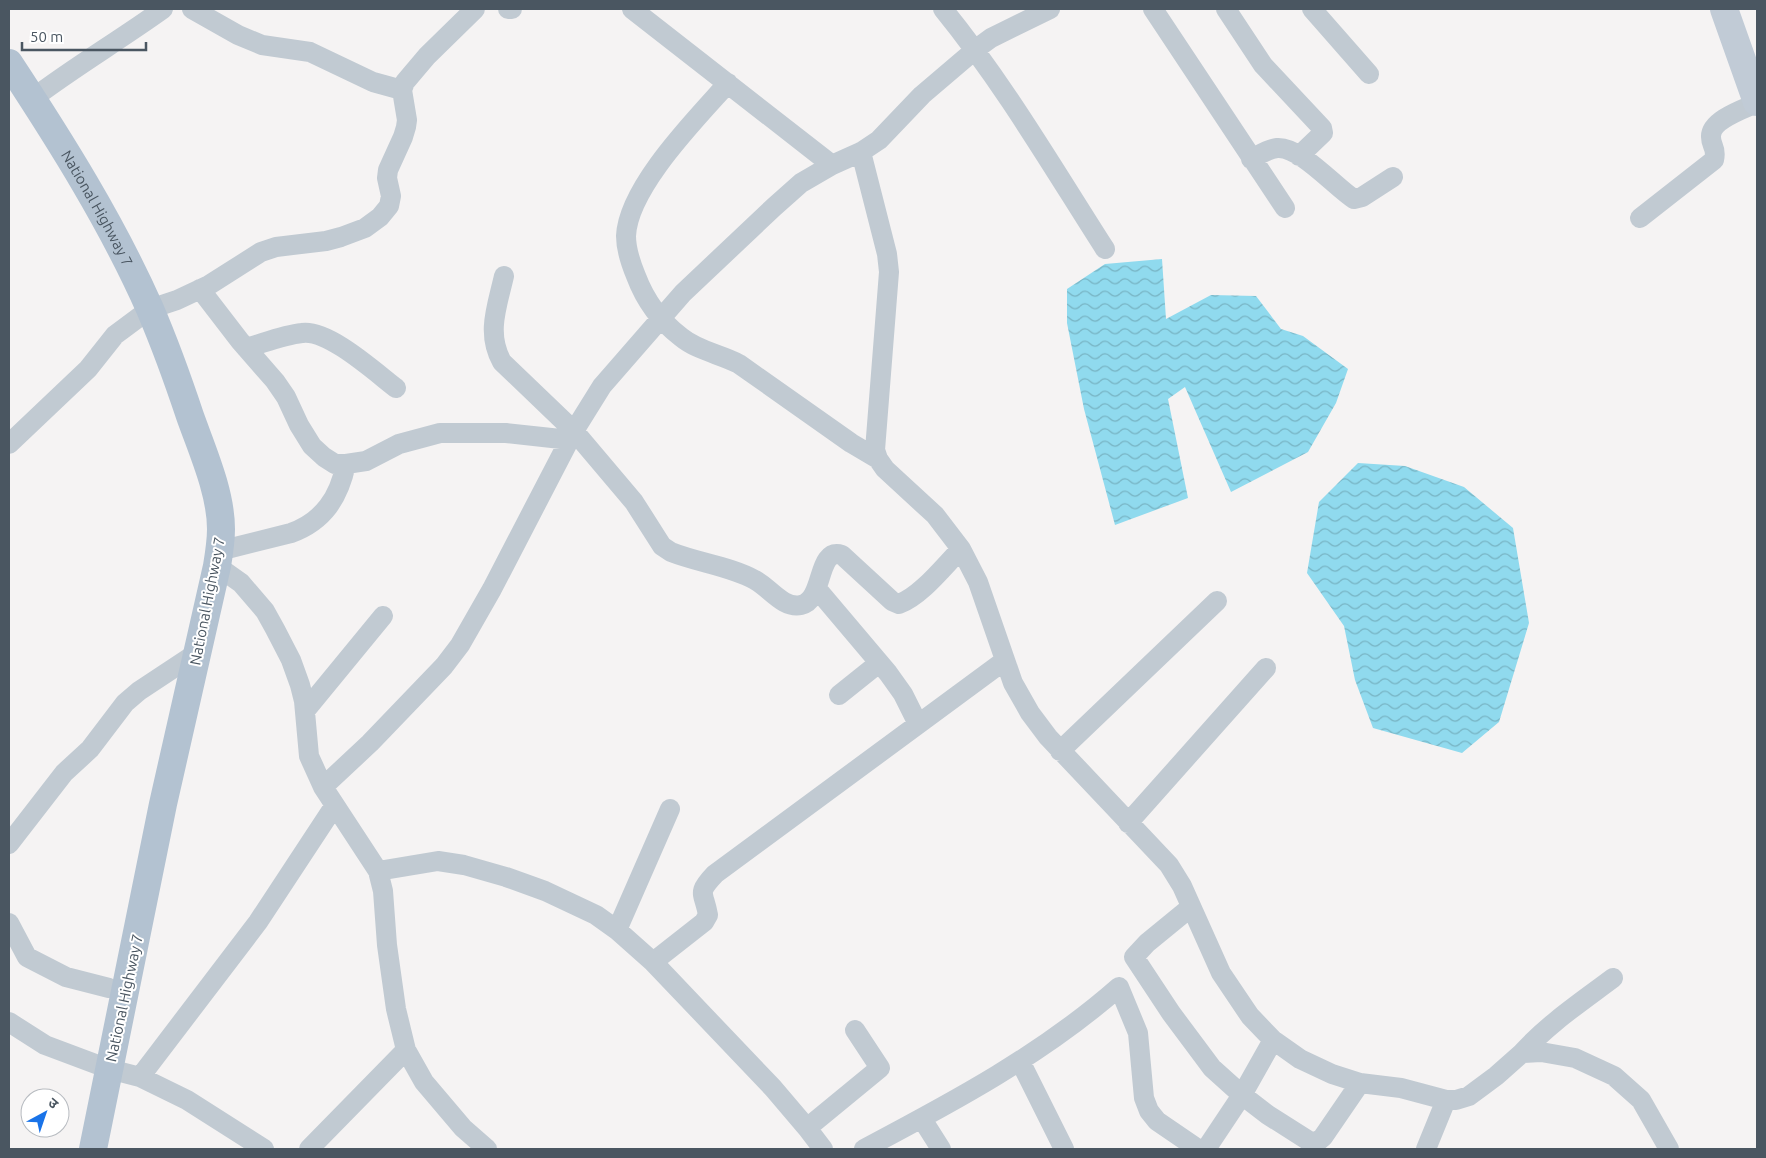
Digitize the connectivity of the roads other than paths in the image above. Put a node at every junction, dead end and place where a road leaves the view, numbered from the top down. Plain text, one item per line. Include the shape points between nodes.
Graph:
1 (163, 9) edge
2 (192, 9) edge
3 (475, 9) edge
4 (943, 9) edge
5 (1050, 9) edge
6 (1153, 9) edge
7 (1226, 9) edge
8 (1312, 9) edge
9 (1724, 9) edge
10 (642, 11) edge
11 (976, 49) junction
12 (9, 63) edge
13 (1369, 74) dead end
14 (728, 83) junction
15 (402, 90) junction
16 (32, 99) junction
17 (1757, 102) edge
18 (861, 152) junction
19 (1299, 156) junction
20 (1251, 159) junction
21 (832, 164) junction
22 (1393, 177) dead end
23 (1285, 208) dead end
24 (1640, 218) dead end
25 (1105, 249) dead end
26 (504, 276) dead end
27 (200, 289) junction
28 (150, 309) junction
29 (661, 318) junction
30 (246, 348) junction
31 (396, 388) dead end
32 (572, 435) junction
33 (9, 444) edge
34 (878, 459) junction
35 (346, 464) junction
36 (961, 549) junction
37 (218, 559) junction
38 (817, 589) junction
39 (1217, 602) dead end
40 (383, 616) dead end
41 (198, 652) junction
42 (1004, 660) junction
43 (879, 663) junction
44 (1266, 668) dead end
45 (839, 695) dead end
46 (305, 711) junction
47 (918, 724) junction
48 (1060, 751) junction
49 (323, 787) junction
50 (335, 805) junction
51 (670, 809) dead end
52 (1128, 823) junction
53 (9, 844) edge
54 (378, 871) junction
55 (1191, 907) junction
56 (9, 923) edge
57 (617, 930) junction
58 (653, 962) junction
59 (1613, 978) dead end
60 (109, 988) dead end
61 (9, 1022) edge
62 (855, 1030) dead end
63 (1273, 1040) junction
64 (406, 1050) junction
65 (1522, 1053) junction
66 (1020, 1061) junction
67 (109, 1069) junction
68 (140, 1077) junction
69 (1360, 1083) junction
70 (1242, 1095) junction
71 (1446, 1100) junction
72 (922, 1119) junction
73 (807, 1128) junction
74 (93, 1149) edge
75 (264, 1149) edge
76 (309, 1149) edge
77 (487, 1149) edge
78 (823, 1149) edge
79 (864, 1149) edge
80 (940, 1149) edge
81 (1064, 1149) edge
82 (1198, 1149) edge
83 (1206, 1149) edge
84 (1426, 1149) edge
85 (1669, 1149) edge

1 - 16 street
2 - 15 street via 262,45 310,52 373,82
3 - 15 street via 409,75
4 - 11 street
5 - 11 street via 991,38
6 - 20 street
7 - 19 street via 1263,65 1322,128 1319,138
8 - 13 street
9 - 17 main road
10 - 14 street
11 - 18 street via 922,95 880,140
11 - 25 street
12 - 16 main road, National Highway 7
14 - 21 street
14 - 29 street via 652,173 629,222 626,236 629,258 649,303
15 - 27 street via 406,127 388,170 389,206 380,217 341,237 261,252
16 - 28 main road, National Highway 7 via 86,184
17 - 24 street via 1712,128 1714,160
18 - 21 street
18 - 34 street via 889,272 875,450
19 - 20 street via 1279,148
19 - 22 street via 1354,199
20 - 23 street
21 - 29 street via 801,183 774,207
26 - 32 street via 495,318 496,351 502,362
27 - 28 street
27 - 30 street
28 - 33 street via 115,335 88,368
28 - 37 main road, National Highway 7 via 210,473 222,528
29 - 32 street via 602,386
29 - 34 street via 695,347 739,364 835,433
30 - 31 street via 303,332 315,334 338,344
30 - 35 street via 286,397 312,446 334,464
32 - 35 street via 440,433
32 - 38 street via 634,502 662,546 739,572 792,606 808,602
32 - 49 street via 460,645 370,743
34 - 36 street via 935,515
35 - 37 street via 337,495 303,529
36 - 38 street via 917,593 899,604 836,553 825,563
36 - 42 street via 978,582
37 - 41 main road, National Highway 7
37 - 46 street via 264,611 290,660 300,685
38 - 43 street
39 - 48 street
40 - 46 street
41 - 53 street via 125,703 90,749 64,773
41 - 67 main road, National Highway 7 via 163,804
42 - 47 street
42 - 48 street via 1030,713
43 - 45 street
43 - 47 street via 903,694
44 - 52 street
46 - 49 street via 309,756
47 - 58 street via 715,874 704,886 702,895 708,915 704,922
48 - 52 street
49 - 50 street
50 - 54 street
50 - 68 street via 258,922
51 - 57 street
52 - 55 street via 1169,865
54 - 57 street via 438,861 464,865 545,892 596,915
54 - 64 street via 396,1009
55 - 63 street via 1221,973 1250,1016
55 - 70 street via 1134,957 1212,1068
56 - 60 street via 27,957 66,977
57 - 58 street
58 - 73 street via 732,1043
59 - 65 street via 1554,1022
61 - 67 street via 45,1045
62 - 73 street via 880,1068
63 - 69 street via 1300,1059
63 - 70 street
64 - 76 street
64 - 77 street via 424,1082 463,1128
65 - 71 street via 1469,1096
65 - 85 street via 1541,1052 1575,1058 1614,1076 1641,1100
66 - 72 street
66 - 81 street
66 - 82 street via 1091,1012 1119,987 1138,1033 1144,1098 1149,1111 1157,1121
67 - 68 street
67 - 74 main road, National Highway 7
68 - 75 street via 187,1100
69 - 70 street via 1317,1142 1309,1141
69 - 71 street via 1401,1088
70 - 83 street
71 - 84 street
72 - 79 street
72 - 80 street
73 - 78 street

